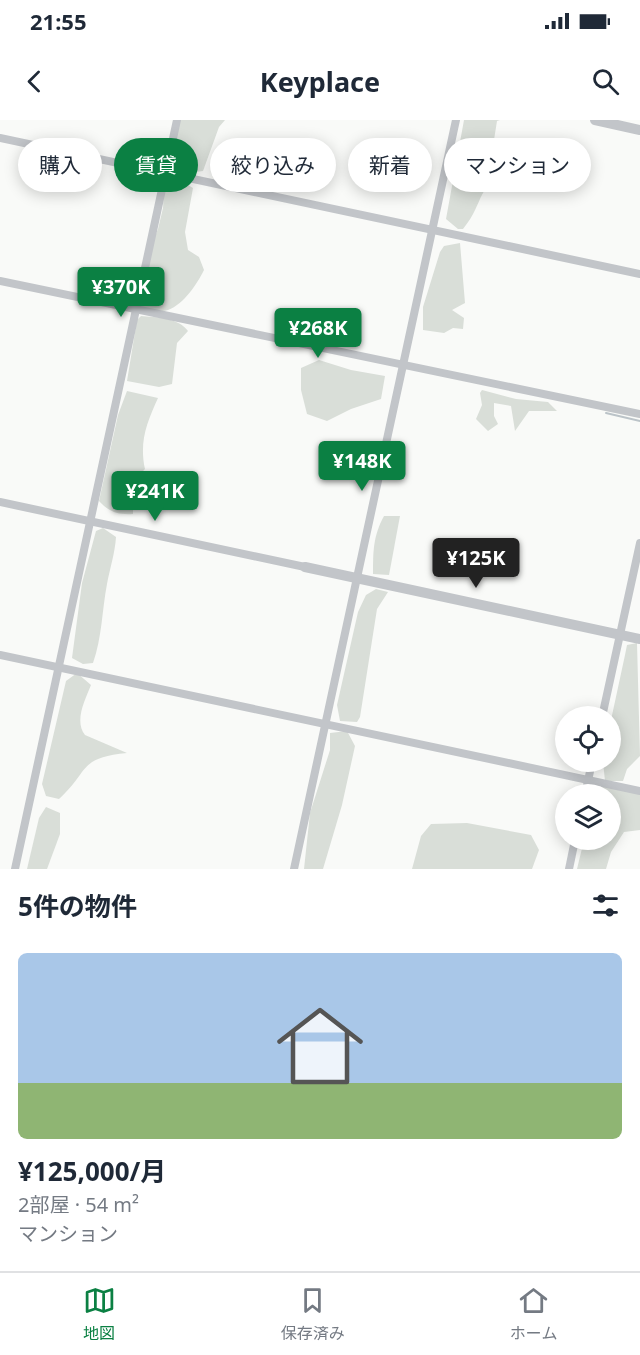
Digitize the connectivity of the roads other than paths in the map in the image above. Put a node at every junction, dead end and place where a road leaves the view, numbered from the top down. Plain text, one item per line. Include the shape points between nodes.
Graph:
1 (177, 120) edge
2 (456, 120) edge
3 (595, 120) edge
4 (640, 130) edge
5 (0, 138) edge
6 (173, 138) edge
7 (114, 162) edge
8 (198, 180) edge
9 (162, 192) edge
10 (432, 230) junction
11 (640, 274) edge
12 (0, 281) edge
13 (137, 308) junction
14 (401, 364) junction
15 (640, 414) edge
16 (0, 502) edge
17 (90, 521) junction
18 (640, 543) edge
19 (305, 567) joint
20 (357, 578) junction
21 (620, 634) junction
22 (640, 639) edge
23 (0, 655) edge
24 (59, 668) junction
25 (604, 706) edge
26 (325, 724) junction
27 (590, 772) edge
28 (588, 780) junction
29 (587, 784) edge
30 (640, 791) edge
31 (574, 850) edge
32 (15, 869) edge
33 (294, 869) edge
34 (569, 869) edge

1 - 6 street
2 - 10 street
3 - 4 street
5 - 7 street
8 - 10 street
9 - 13 street
10 - 11 street
10 - 14 street
12 - 13 street
13 - 14 street
13 - 17 street
14 - 15 street
14 - 20 street
16 - 17 street
17 - 19 street
17 - 24 street
18 - 21 street
19 - 20 street
20 - 21 street
20 - 26 street
21 - 22 street
21 - 25 street
23 - 24 street
24 - 26 street
24 - 32 street
26 - 28 street
26 - 33 street
27 - 28 street
28 - 29 street
28 - 30 street
31 - 34 street

